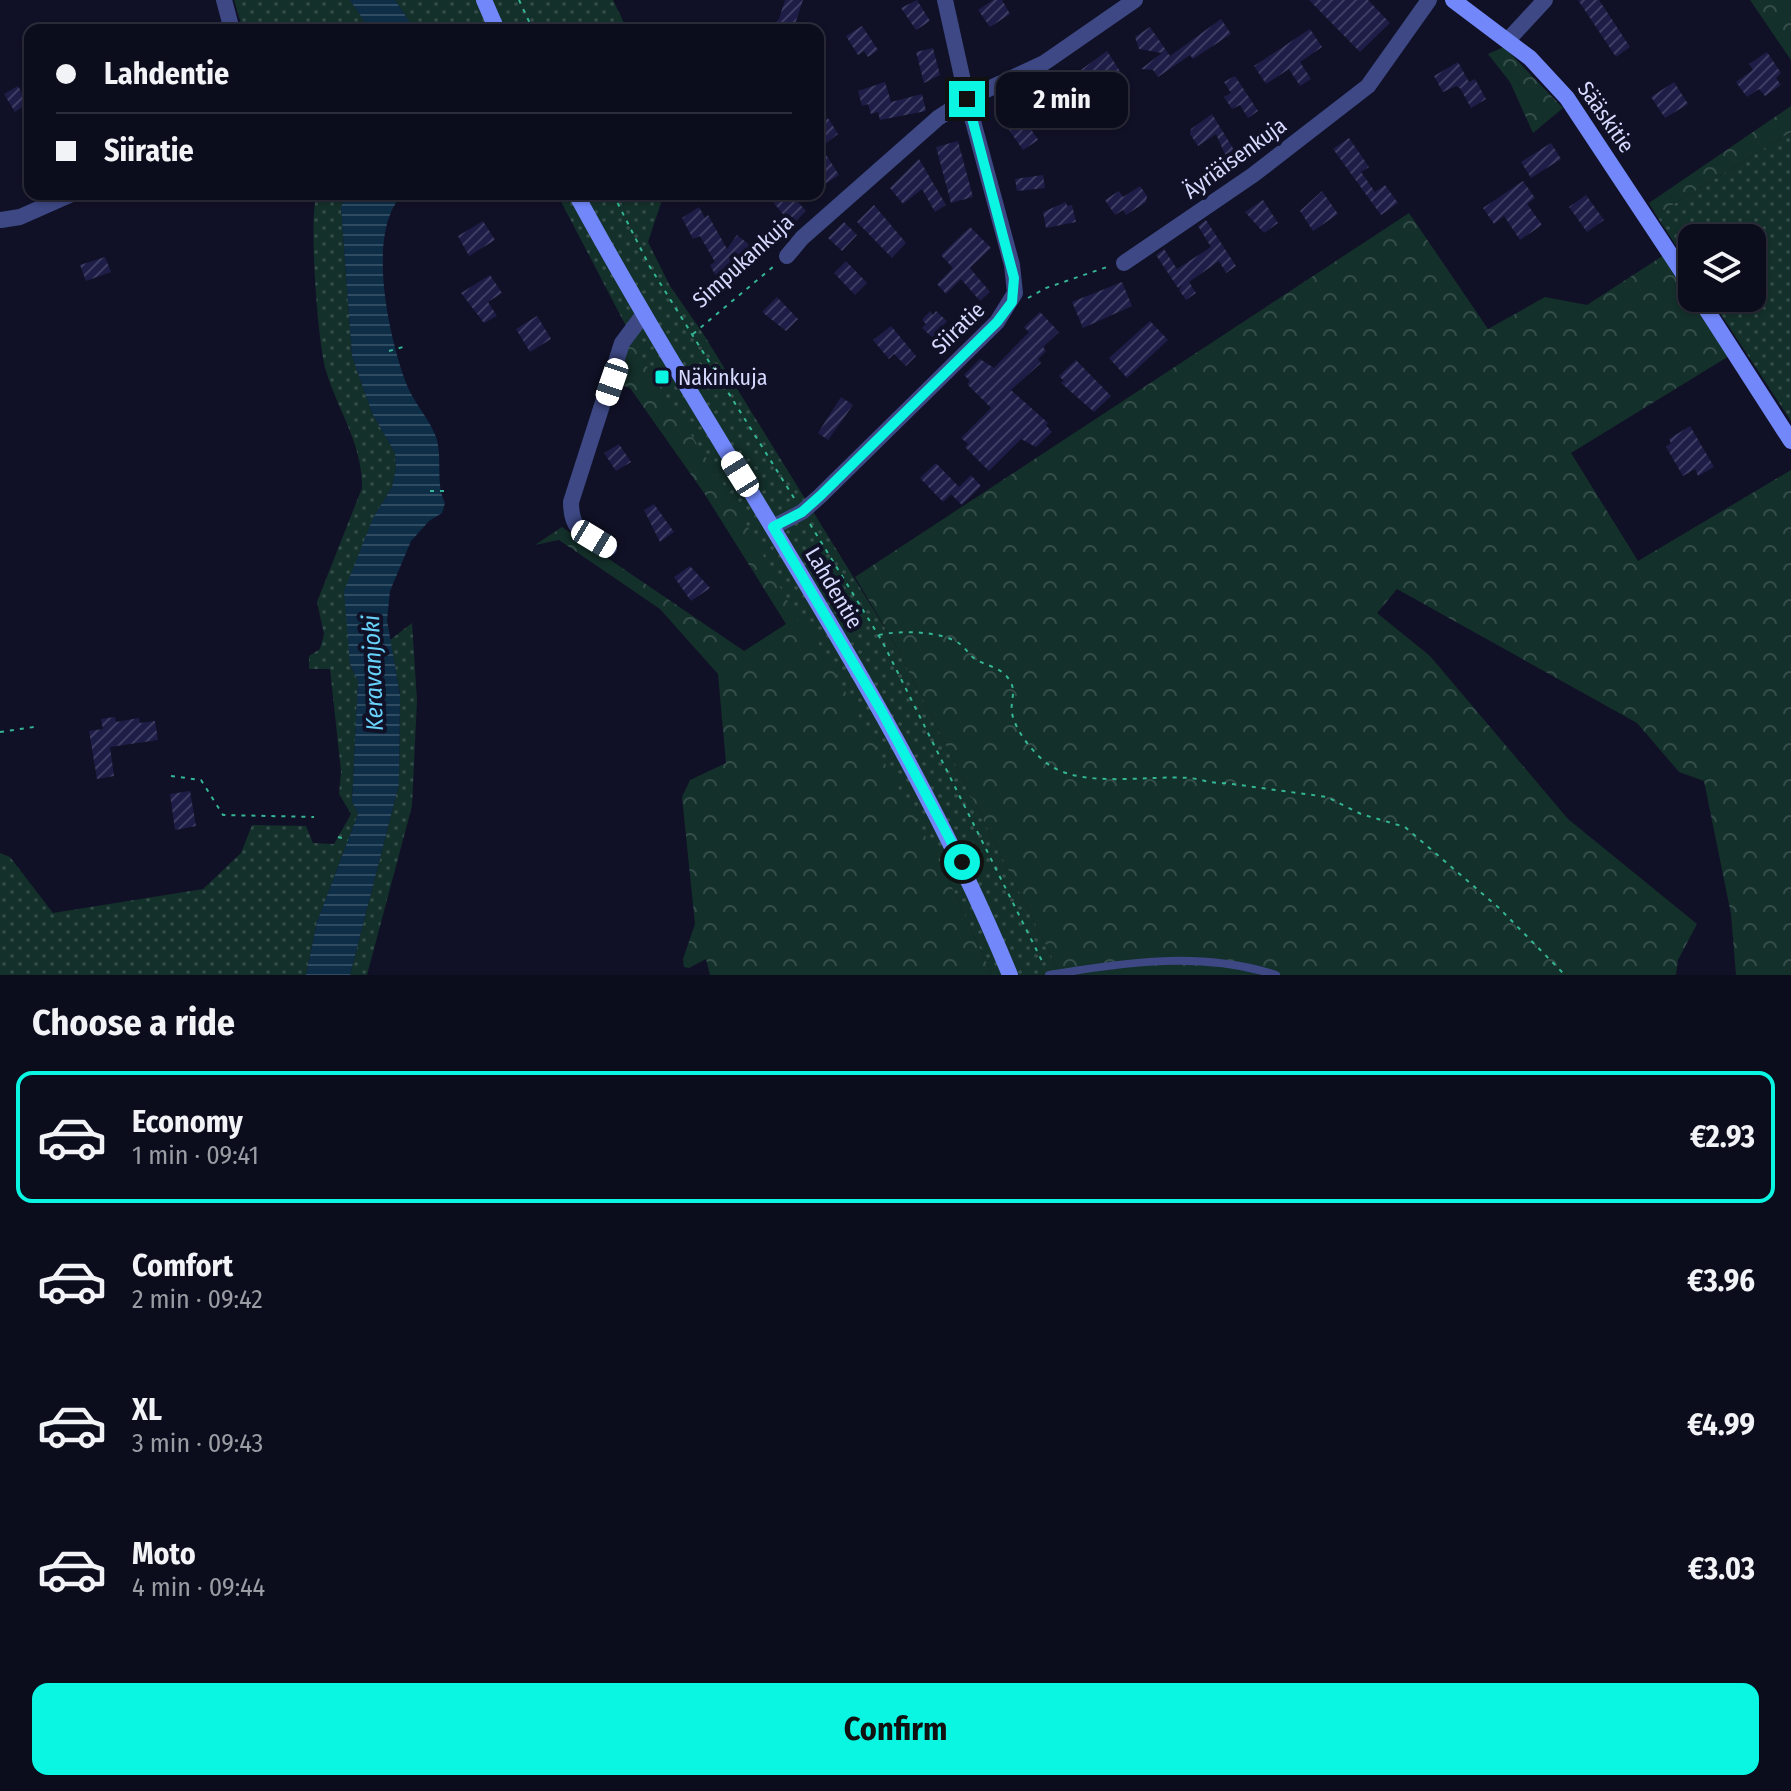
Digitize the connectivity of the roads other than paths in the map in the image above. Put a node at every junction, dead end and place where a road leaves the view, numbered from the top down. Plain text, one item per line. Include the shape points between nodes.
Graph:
1 (224, 0) edge
2 (484, 0) edge
3 (945, 0) edge
4 (1135, 0) edge
5 (1429, 0) edge
6 (1453, 0) edge
7 (1545, 0) edge
8 (230, 24) edge
9 (494, 24) edge
10 (1508, 40) junction
11 (967, 99) junction
12 (58, 200) edge
13 (579, 200) edge
14 (1, 220) edge
15 (787, 256) road end
16 (1124, 263) road end
17 (1678, 266) edge
18 (1708, 312) edge
19 (643, 315) junction
20 (1791, 441) edge
21 (773, 527) junction
22 (609, 548) dead end
23 (1010, 975) edge
24 (1049, 975) edge
25 (1276, 975) edge

1 - 8 street
2 - 9 main road
3 - 11 street, Siiratie
4 - 11 street, Simpukankuja via 1044,63
5 - 16 street, Äyriäisenkuja via 1368,86 1253,175
6 - 10 main road, Sääskitie
7 - 10 street
10 - 17 main road, Sääskitie via 1576,109
11 - 15 street, Simpukankuja via 928,127
11 - 21 street, Siiratie via 1012,265 1012,302 820,496
12 - 14 street
13 - 19 main road, Lahdentie
18 - 20 main road
19 - 21 main road, Lahdentie
19 - 22 street via 622,343 571,502 571,520 579,530
21 - 23 main road, Lahdentie via 923,787
24 - 25 lane via 1201,960

